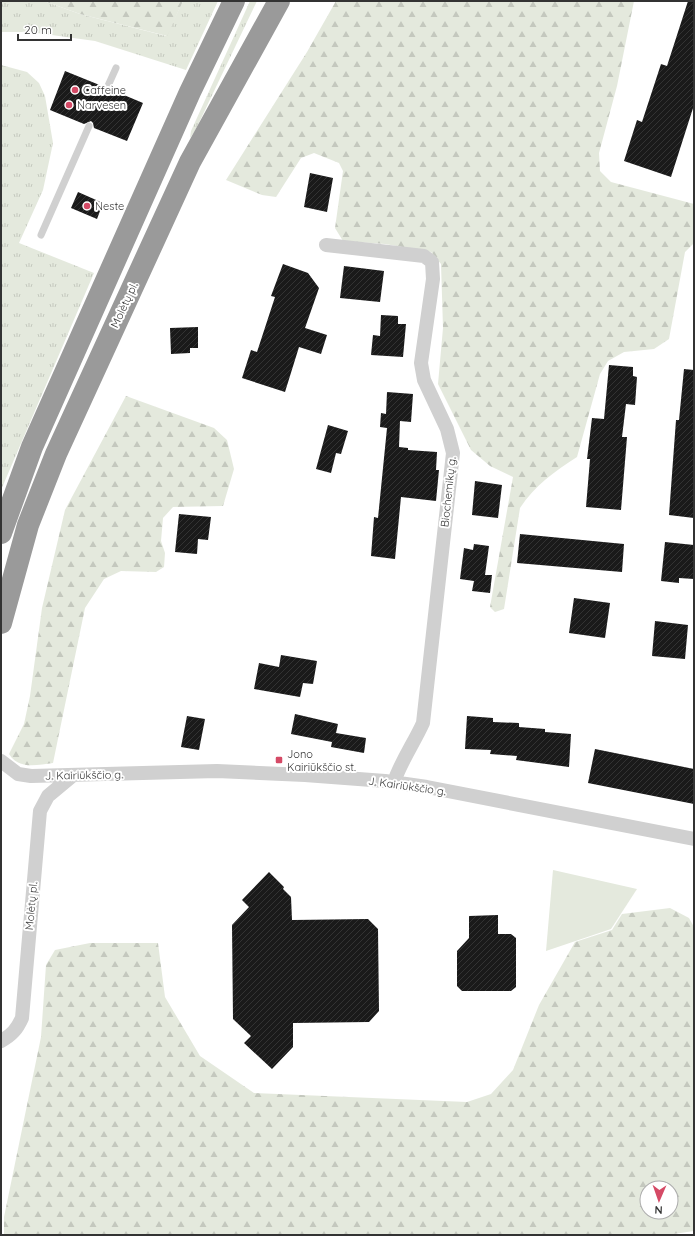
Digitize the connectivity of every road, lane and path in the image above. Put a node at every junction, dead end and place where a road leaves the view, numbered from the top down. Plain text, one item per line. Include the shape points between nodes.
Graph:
1 (234, 1) edge
2 (279, 1) edge
3 (116, 68) dead end
4 (107, 88) dead end
5 (89, 126) dead end
6 (41, 235) dead end
7 (326, 245) dead end
8 (1, 533) edge
9 (1, 624) edge
10 (1, 761) edge
11 (72, 776) junction
12 (394, 782) junction
13 (694, 839) edge
14 (1, 1041) edge

1 - 8 highway via 190,92 32,447
2 - 9 highway, Molėtų pl. via 190,162 56,454 28,525
3 - 4 lane
5 - 6 lane
7 - 12 street, Biochemikų g. via 424,256 432,262 433,279 421,363 424,380 447,429 453,453 422,723 399,766
10 - 11 street, J. Kairiūkščio g. via 18,774
11 - 12 street, J. Kairiūkščio g. via 217,771
11 - 14 street, Molėtų pl. via 48,796 40,811 22,1018 10,1036
12 - 13 street, J. Kairiūkščio g.

